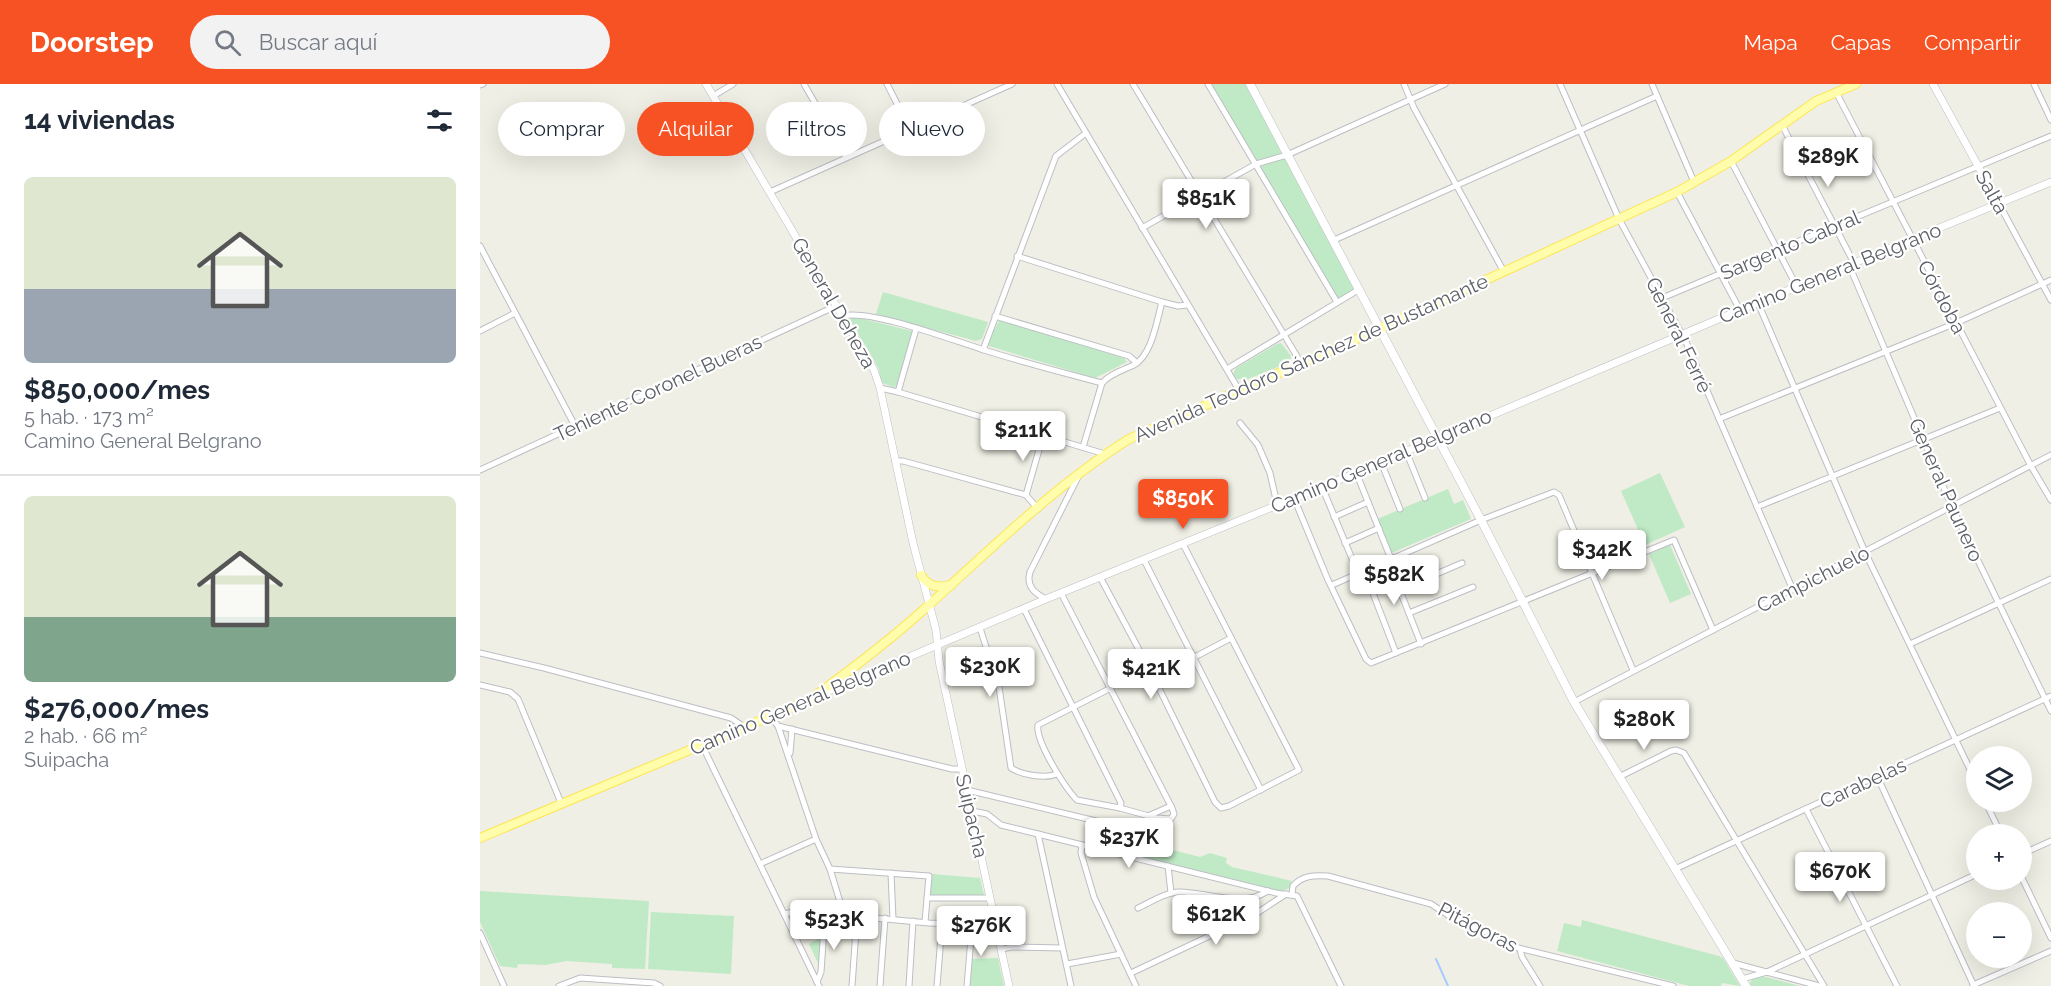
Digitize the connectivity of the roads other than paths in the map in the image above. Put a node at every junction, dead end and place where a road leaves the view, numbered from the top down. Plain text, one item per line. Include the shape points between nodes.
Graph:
1 (706, 84) edge
2 (733, 84) edge
3 (804, 84) edge
4 (887, 84) edge
5 (1012, 84) edge
6 (1057, 84) edge
7 (1133, 84) edge
8 (1208, 84) edge
9 (1250, 84) edge
10 (1404, 84) edge
11 (1445, 84) edge
12 (1560, 84) edge
13 (1652, 84) edge
14 (1856, 84) edge
15 (1933, 84) edge
16 (2034, 84) edge
17 (1836, 92) junction
18 (713, 96) junction
19 (1657, 96) junction
20 (1410, 99) junction
21 (896, 102) edge
22 (971, 102) edge
23 (2051, 120) edge
24 (1782, 125) junction
25 (1581, 132) junction
26 (1086, 133) junction
27 (2051, 135) edge
28 (879, 143) edge
29 (1287, 155) junction
30 (846, 158) junction
31 (1731, 161) junction
32 (1256, 164) junction
33 (1978, 166) junction
34 (1694, 182) junction
35 (2051, 182) edge
36 (1457, 186) junction
37 (770, 192) junction
38 (1677, 192) junction
39 (1199, 195) junction
40 (1893, 202) junction
41 (1999, 204) junction
42 (1619, 219) junction
43 (1835, 225) junction
44 (1142, 228) junction
45 (1912, 239) junction
46 (1332, 241) junction
47 (480, 246) edge
48 (1778, 250) junction
49 (1017, 256) junction
50 (1851, 264) junction
51 (1504, 272) junction
52 (1720, 274) junction
53 (2051, 280) edge
54 (2042, 284) junction
55 (1797, 287) junction
56 (1358, 290) junction
57 (1662, 298) junction
58 (2051, 300) edge
59 (1162, 302) junction
60 (1337, 302) junction
61 (1758, 303) junction
62 (1187, 305) junction
63 (836, 306) junction
64 (1740, 310) junction
65 (516, 313) junction
66 (843, 316) junction
67 (994, 316) junction
68 (1956, 323) junction
69 (916, 329) junction
70 (1379, 329) junction
71 (480, 331) edge
72 (1682, 335) junction
73 (1283, 336) junction
74 (982, 350) junction
75 (1885, 352) junction
76 (1137, 363) junction
77 (1301, 363) junction
78 (1227, 369) junction
79 (1101, 383) junction
80 (880, 388) junction
81 (1794, 389) junction
82 (1239, 390) junction
83 (898, 392) junction
84 (2000, 408) junction
85 (1719, 419) junction
86 (1240, 423) dead end
87 (575, 426) junction
88 (1043, 436) junction
89 (1438, 438) junction
90 (1923, 439) junction
91 (1083, 447) junction
92 (1406, 451) junction
93 (1105, 454) junction
94 (2051, 455) edge
95 (895, 461) junction
96 (1381, 462) junction
97 (2031, 466) junction
98 (480, 470) edge
99 (1356, 472) junction
100 (1079, 475) junction
101 (1832, 476) junction
102 (1322, 487) junction
103 (1026, 495) junction
104 (1294, 498) junction
105 (1425, 498) dead end
106 (2051, 500) edge
107 (1368, 502) junction
108 (1277, 504) junction
109 (1757, 507) junction
110 (1952, 507) junction
111 (1038, 508) junction
112 (1400, 509) dead end
113 (1334, 517) junction
114 (1481, 520) junction
115 (1379, 528) junction
116 (1183, 543) junction
117 (1346, 543) junction
118 (1865, 552) junction
119 (1390, 559) junction
120 (1144, 560) junction
121 (1462, 563) dead end
122 (1361, 572) junction
123 (1592, 573) junction
124 (921, 575) junction
125 (1100, 577) junction
126 (2051, 579) edge
127 (951, 585) junction
128 (1332, 585) junction
129 (1473, 587) dead end
130 (1400, 590) junction
131 (1793, 590) junction
132 (1061, 592) junction
133 (1046, 599) junction
134 (1523, 602) junction
135 (1999, 603) junction
136 (929, 605) junction
137 (1024, 609) junction
138 (1409, 614) junction
139 (980, 628) junction
140 (1713, 630) junction
141 (1231, 638) junction
142 (1421, 644) junction
143 (1910, 644) junction
144 (938, 645) junction
145 (480, 653) edge
146 (1396, 654) junction
147 (1191, 655) junction
148 (1633, 670) junction
149 (1150, 672) junction
150 (480, 685) edge
151 (1111, 688) junction
152 (2048, 697) edge
153 (808, 700) junction
154 (1574, 702) junction
155 (1072, 707) junction
156 (2051, 711) edge
157 (771, 717) junction
158 (777, 726) junction
159 (744, 727) junction
160 (792, 729) junction
161 (1956, 740) junction
162 (702, 745) junction
163 (789, 758) junction
164 (1966, 761) edge
165 (961, 769) junction
166 (1057, 774) junction
167 (1877, 776) junction
168 (1619, 777) junction
169 (967, 790) junction
170 (1262, 790) junction
171 (562, 805) junction
172 (1171, 806) junction
173 (1120, 808) junction
174 (1806, 809) junction
175 (972, 812) junction
176 (1148, 816) junction
177 (1038, 834) junction
178 (480, 838) edge
179 (816, 839) junction
180 (1737, 840) junction
181 (2051, 841) edge
182 (1082, 845) junction
183 (2032, 850) edge
184 (1111, 852) junction
185 (760, 864) junction
186 (1167, 866) junction
187 (830, 869) junction
188 (1675, 869) junction
189 (891, 873) junction
190 (1966, 879) edge
191 (2028, 890) edge
192 (1268, 891) junction
193 (1171, 893) junction
194 (1289, 894) junction
195 (1932, 895) junction
196 (927, 898) junction
197 (990, 898) junction
198 (1138, 908) dead end
199 (825, 913) junction
200 (784, 914) junction
201 (844, 915) junction
202 (857, 916) junction
203 (885, 918) junction
204 (893, 919) junction
205 (913, 921) junction
206 (925, 922) junction
207 (942, 924) junction
208 (972, 926) junction
209 (996, 926) junction
210 (1865, 926) junction
211 (480, 933) edge
212 (2051, 939) edge
213 (1062, 948) junction
214 (1001, 949) junction
215 (1520, 950) junction
216 (2051, 951) edge
217 (1121, 954) junction
218 (1805, 954) junction
219 (1732, 963) junction
220 (1066, 964) junction
221 (1767, 972) junction
222 (1131, 973) junction
223 (1644, 979) junction
224 (1744, 982) edge
225 (818, 984) edge
226 (659, 985) edge
227 (1973, 985) edge
228 (504, 986) edge
229 (559, 986) edge
230 (852, 986) edge
231 (879, 986) edge
232 (909, 986) edge
233 (937, 986) edge
234 (966, 986) edge
235 (1010, 986) edge
236 (1071, 986) edge
237 (1136, 986) edge
238 (1341, 986) edge
239 (1540, 986) edge
240 (1646, 986) edge
241 (1673, 986) edge
242 (1819, 986) edge
243 (1824, 986) edge
244 (1897, 986) edge

1 - 18 street, General Deheza
2 - 18 street
3 - 30 street
4 - 21 street
5 - 22 street
6 - 26 street
7 - 39 street
8 - 32 street
9 - 29 main road
10 - 20 street
11 - 20 street
12 - 25 street, General Ferré
13 - 19 street
14 - 17 main road, Avenida Teodoro Sánchez de Bustamante
15 - 33 street, Salta
16 - 23 street
17 - 24 main road, Avenida Teodoro Sánchez de Bustamante
17 - 40 street, Córdoba
18 - 37 street, General Deheza
19 - 25 street
19 - 34 street
20 - 29 street
20 - 36 street
24 - 31 main road, Avenida Teodoro Sánchez de Bustamante
24 - 43 street, General Paunero
25 - 36 street
25 - 42 street, General Ferré
26 - 44 street
26 - 49 street via 1056,156
27 - 33 street, Sargento Cabral
28 - 30 street
29 - 32 street
29 - 46 main road
30 - 37 street
31 - 34 main road, Avenida Teodoro Sánchez de Bustamante
31 - 48 street
32 - 39 street
32 - 60 street
33 - 40 street, Sargento Cabral
33 - 41 street, Salta
34 - 38 main road, Avenida Teodoro Sánchez de Bustamante
35 - 41 street, Camino General Belgrano
36 - 46 street
36 - 51 street
37 - 63 street, General Deheza
38 - 42 main road, Avenida Teodoro Sánchez de Bustamante
38 - 52 street
39 - 44 street
39 - 73 street
40 - 43 street, Sargento Cabral
40 - 45 street, Córdoba
41 - 45 street, Camino General Belgrano
41 - 54 street, Salta
42 - 51 main road, Avenida Teodoro Sánchez de Bustamante
42 - 57 street, General Ferré
43 - 48 street, Sargento Cabral
43 - 50 street, General Paunero
44 - 62 street
45 - 50 street, Camino General Belgrano
45 - 68 street, Córdoba
46 - 56 main road
47 - 65 street
48 - 52 street, Sargento Cabral
48 - 55 street
49 - 59 street
49 - 67 street
50 - 55 street, Camino General Belgrano
50 - 75 street, General Paunero
51 - 70 main road, Avenida Teodoro Sánchez de Bustamante
52 - 57 street, Sargento Cabral
52 - 64 street
53 - 54 street
54 - 58 street, Salta
54 - 68 street
55 - 61 street, Camino General Belgrano
56 - 60 street
56 - 70 main road
57 - 72 street, General Ferré
59 - 62 street
59 - 76 street via 1147,352
60 - 73 street
61 - 64 street, Camino General Belgrano
61 - 81 street
62 - 78 street
63 - 66 street, General Deheza
63 - 87 street, Teniente Coronel Bueras
64 - 72 street, Camino General Belgrano
65 - 71 street
65 - 87 street
66 - 69 street via 856,314
66 - 80 street, General Deheza via 874,369
67 - 74 street
67 - 76 street via 1129,356
68 - 75 street
68 - 84 street, Córdoba
69 - 74 street
69 - 83 street
70 - 77 main road, Avenida Teodoro Sánchez de Bustamante
70 - 89 main road
72 - 85 street, General Ferré
72 - 89 street, Camino General Belgrano
73 - 77 street
73 - 78 street
74 - 79 street
75 - 81 street
75 - 90 street, General Paunero
76 - 79 street
77 - 82 main road, Avenida Teodoro Sánchez de Bustamante
78 - 82 street
79 - 91 street
80 - 83 street
80 - 95 street, General Deheza
81 - 85 street
81 - 101 street
82 - 93 main road, Avenida Teodoro Sánchez de Bustamante via 1141,432
83 - 88 street
84 - 90 street
84 - 97 street, Córdoba
85 - 109 street, General Ferré
86 - 108 street via 1258,446
87 - 98 street, Teniente Coronel Bueras
88 - 91 street
88 - 103 street
89 - 92 street, Camino General Belgrano
89 - 114 main road
90 - 101 street
90 - 110 street, General Paunero
91 - 93 street
92 - 96 street, Camino General Belgrano
92 - 105 street
93 - 100 main road, Avenida Teodoro Sánchez de Bustamante
94 - 97 street, Campichuelo
95 - 103 street
95 - 124 street, General Deheza
96 - 99 street, Camino General Belgrano
96 - 112 street
97 - 106 street, Córdoba
97 - 110 street, Campichuelo
99 - 102 street, Camino General Belgrano
99 - 107 street
100 - 111 main road, Avenida Teodoro Sánchez de Bustamante
100 - 133 street via 1030,572 1030,586
101 - 109 street
101 - 118 street
102 - 104 street, Camino General Belgrano
102 - 113 street
103 - 111 street
104 - 108 street, Camino General Belgrano
104 - 128 street
107 - 113 street
107 - 115 street
108 - 116 street, Camino General Belgrano
109 - 131 street, General Ferré
110 - 118 street, Campichuelo
110 - 135 street, General Paunero
111 - 127 main road, Avenida Teodoro Sánchez de Bustamante
113 - 117 street
114 - 119 street
114 - 123 street via 1557,493
114 - 134 main road
115 - 117 street
115 - 119 street
116 - 120 street, Camino General Belgrano
116 - 141 street
117 - 122 street
118 - 131 street, Campichuelo
118 - 143 street
119 - 122 street
119 - 130 street
120 - 125 street, Camino General Belgrano
120 - 147 street
121 - 130 street
122 - 128 street
122 - 146 street
123 - 134 street
123 - 140 street via 1674,540
123 - 148 street
124 - 127 main road via 932,586
124 - 136 street, General Deheza
125 - 132 street, Camino General Belgrano
125 - 149 street
126 - 135 street
127 - 136 main road, Avenida Teodoro Sánchez de Bustamante
128 - 146 street via 1369,662
129 - 138 street
130 - 138 street
131 - 140 street, Campichuelo
132 - 133 street, Camino General Belgrano
132 - 151 street
133 - 137 street, Camino General Belgrano
134 - 142 street
134 - 154 main road
135 - 143 street
135 - 152 street, General Paunero
136 - 144 street, General Deheza
136 - 153 main road, Avenida Teodoro Sánchez de Bustamante
137 - 139 street, Camino General Belgrano
137 - 155 street
138 - 142 street
139 - 144 street, Camino General Belgrano
139 - 166 street via 999,687 1011,768 1043,776
140 - 148 street, Campichuelo
141 - 147 street
141 - 170 street via 1299,770
142 - 146 street
143 - 161 street
144 - 153 street, Camino General Belgrano
144 - 165 street, Suipacha
145 - 159 street via 730,718
147 - 149 street
147 - 170 street
148 - 154 street, Campichuelo
149 - 170 street via 1215,802 1221,808 1229,806
150 - 171 street via 510,692 518,699
151 - 155 street
151 - 172 street
152 - 156 street, General Paunero
152 - 161 street, Carabelas
153 - 157 main road, Camino General Belgrano
154 - 168 main road
155 - 166 street via 1037,728
155 - 173 street via 1121,803
157 - 158 street
157 - 159 main road, Camino General Belgrano
158 - 160 street
158 - 163 street
159 - 162 main road, Camino General Belgrano
160 - 163 street
160 - 165 street via 952,770
161 - 164 street
161 - 167 street, Carabelas
162 - 171 main road, Camino General Belgrano
162 - 185 street
163 - 179 street
165 - 169 street, Suipacha
166 - 173 street via 1081,802
167 - 174 street, Carabelas
167 - 195 street
168 - 180 street via 1671,750 1684,753
168 - 188 main road
169 - 175 street, Suipacha
169 - 184 street via 1117,826
171 - 178 main road, Camino General Belgrano
172 - 176 street
172 - 176 street via 1172,819
173 - 176 street
174 - 180 street, Carabelas
174 - 210 street
175 - 177 street via 987,814 1001,825
175 - 197 street, Suipacha
177 - 182 street
177 - 213 street
179 - 185 street
179 - 187 street
180 - 188 street, Carabelas
180 - 218 street
181 - 183 street
182 - 184 street
182 - 217 street via 1094,897
184 - 186 street
185 - 200 street
186 - 192 street
186 - 193 street
187 - 189 street
187 - 201 street
188 - 219 main road
189 - 196 street via 929,876
189 - 204 street
190 - 195 street
191 - 212 street
192 - 193 street via 1245,899
192 - 194 street
193 - 198 street
194 - 215 street, Pitágoras via 1303,878 1328,876 1431,904
194 - 222 street via 1254,915
194 - 238 street via 1297,896
195 - 210 street
195 - 227 street
196 - 197 street
196 - 206 street
197 - 209 street, Suipacha
199 - 200 street
199 - 201 street
199 - 225 street
200 - 225 street
201 - 202 street
202 - 203 street
202 - 230 street
203 - 204 street
203 - 231 street
204 - 205 street
205 - 206 street
205 - 232 street
206 - 207 street
207 - 208 street
207 - 233 street
208 - 209 street
208 - 234 street
209 - 214 street, Suipacha
210 - 218 street
210 - 244 street
211 - 228 street
213 - 214 street
213 - 220 street
214 - 235 street, Suipacha
215 - 223 street, Pitágoras
215 - 239 street
216 - 227 street
217 - 220 street
217 - 222 street
218 - 221 street
218 - 243 street
219 - 221 street
219 - 224 main road
220 - 236 street
221 - 224 street
221 - 242 street
222 - 237 street
223 - 240 street
223 - 241 street, Pitágoras
226 - 229 street via 580,978

